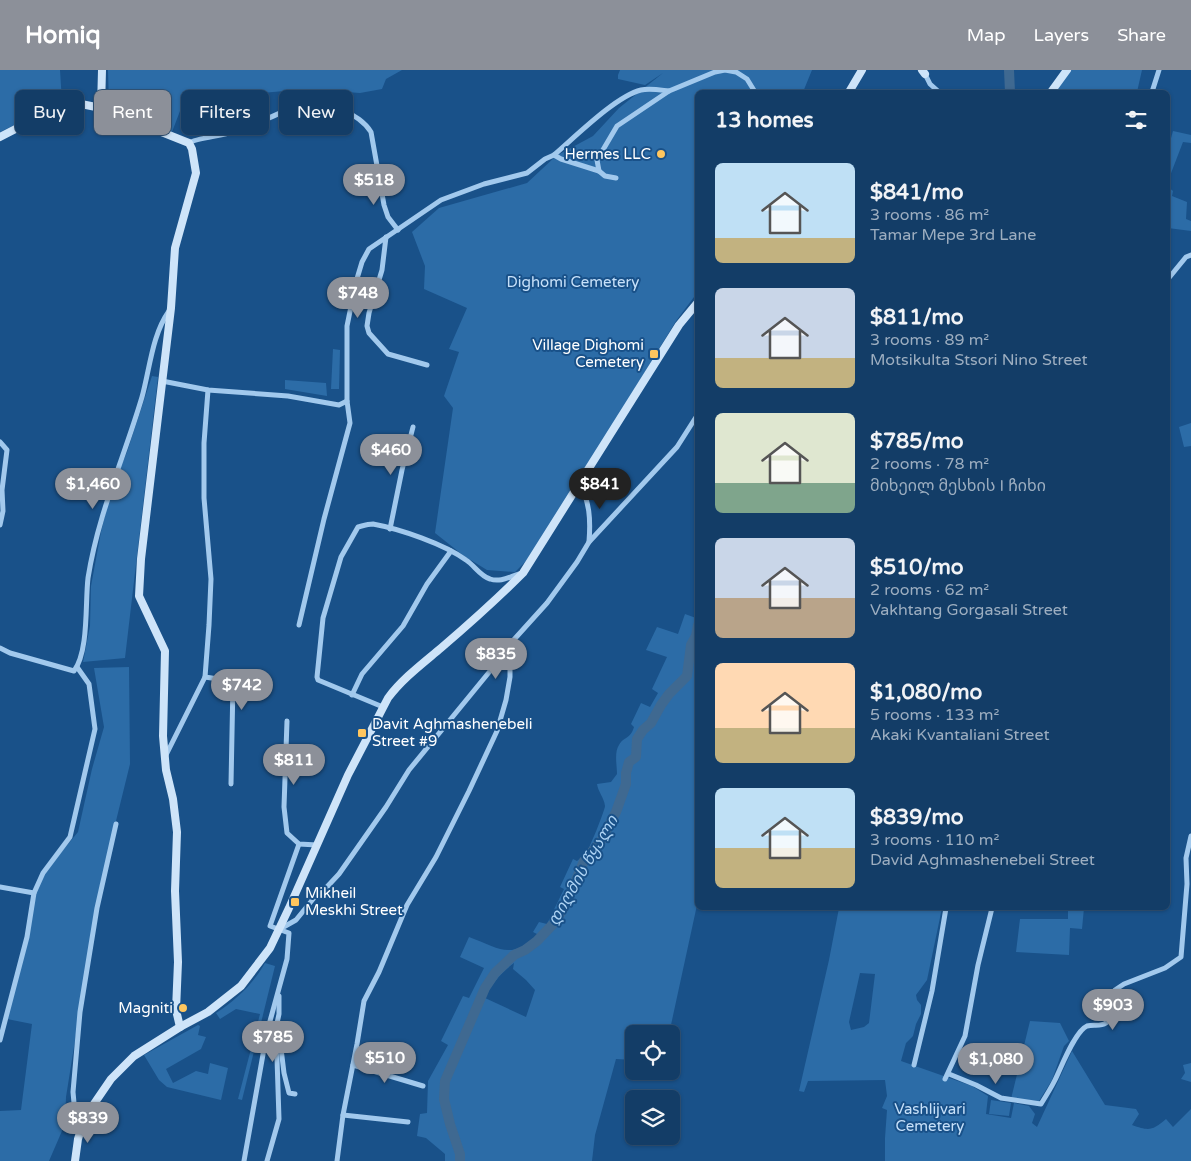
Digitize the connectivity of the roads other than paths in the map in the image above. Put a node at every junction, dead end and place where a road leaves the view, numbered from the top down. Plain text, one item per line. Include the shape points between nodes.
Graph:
1 (102, 70) edge
2 (862, 70) edge
3 (1067, 70) edge
4 (1158, 70) edge
5 (924, 72) edge
6 (101, 90) edge
7 (753, 90) edge
8 (850, 90) edge
9 (937, 90) edge
10 (1052, 90) edge
11 (1153, 90) edge
12 (669, 91) junction
13 (94, 107) edge
14 (169, 135) edge
15 (0, 137) edge
16 (189, 143) junction
17 (554, 155) junction
18 (599, 171) junction
19 (616, 178) dead end
20 (398, 230) junction
21 (386, 237) junction
22 (1191, 255) edge
23 (1170, 277) edge
24 (695, 305) edge
25 (171, 308) junction
26 (427, 365) dead end
27 (162, 381) junction
28 (208, 390) junction
29 (347, 401) junction
30 (695, 419) edge
31 (413, 428) dead end
32 (0, 442) edge
33 (581, 482) junction
34 (0, 525) edge
35 (390, 529) junction
36 (589, 542) junction
37 (451, 551) junction
38 (523, 573) junction
39 (299, 625) dead end
40 (510, 644) junction
41 (0, 648) edge
42 (77, 667) junction
43 (204, 677) junction
44 (352, 694) junction
45 (383, 707) junction
46 (287, 720) dead end
47 (164, 759) junction
48 (232, 784) dead end
49 (116, 824) dead end
50 (1191, 836) edge
51 (299, 844) junction
52 (317, 845) junction
53 (0, 888) edge
54 (34, 893) junction
55 (946, 910) edge
56 (992, 910) edge
57 (279, 929) junction
58 (279, 988) junction
59 (279, 1014) junction
60 (180, 1027) junction
61 (0, 1040) edge
62 (353, 1065) junction
63 (914, 1065) dead end
64 (423, 1086) dead end
65 (295, 1094) dead end
66 (343, 1115) junction
67 (85, 1117) junction
68 (408, 1122) dead end
69 (75, 1161) edge
70 (244, 1161) edge
71 (267, 1161) edge
72 (337, 1161) edge

1 - 6 street
2 - 8 street
3 - 10 street
4 - 11 street
5 - 9 street
7 - 12 street via 747,79 725,70
12 - 17 street via 641,90 626,97
12 - 18 street via 617,126 597,160
13 - 15 street via 64,104
14 - 16 street
16 - 20 street via 252,126 322,94 366,124 371,132 384,205 388,218
16 - 25 street via 196,173 175,248
17 - 18 street
17 - 20 street via 527,173 441,200
18 - 19 street
20 - 21 street
21 - 26 street via 382,270 368,319 369,333 388,354
21 - 29 street via 369,249 350,303 346,340
22 - 23 street
24 - 33 street via 679,324
25 - 27 street
25 - 42 street via 157,334 142,397 104,508 88,578 83,645
27 - 28 street
27 - 47 street via 139,596 165,651
28 - 29 street via 288,396 339,405
28 - 43 street via 204,498 211,579
29 - 39 street via 350,423
30 - 36 street via 677,447
31 - 35 street
32 - 34 street via 7,450
33 - 36 street via 591,522
33 - 38 street
35 - 37 street
35 - 44 street via 371,524 358,527 341,557 323,618 317,679
36 - 40 street via 548,603
37 - 38 street via 488,579 507,579
37 - 44 street via 402,626 362,674
38 - 45 street via 394,690
40 - 57 street via 408,770 338,874 318,892 296,920
40 - 62 street via 510,678 497,732 436,857 407,905 364,1001
41 - 42 street via 74,671
42 - 54 street via 89,684 95,729 70,837 43,873
43 - 47 street
43 - 48 street via 233,683
44 - 45 street
45 - 52 street
46 - 51 street via 284,807 287,833
47 - 60 street via 177,832 176,1010
49 - 67 street via 97,908 80,1012 73,1092 74,1103
50 - 56 street via 1186,858 1181,957 1165,968 1115,990 1106,1023 1083,1029 1068,1050 1041,1104 1001,1098 976,1085 947,1077 965,1036
51 - 52 street
51 - 57 street via 270,926
52 - 57 street
53 - 54 street
54 - 61 street via 27,937
55 - 63 street via 932,991
57 - 58 street via 289,933 287,959
57 - 60 street via 270,948 241,986 208,1012
58 - 59 street
58 - 70 street via 267,1032
59 - 65 street via 284,1073 289,1093
59 - 71 street via 276,1046 279,1119
60 - 67 street via 134,1056 111,1080
62 - 64 street
62 - 66 street
66 - 68 street
66 - 72 street
67 - 69 street

